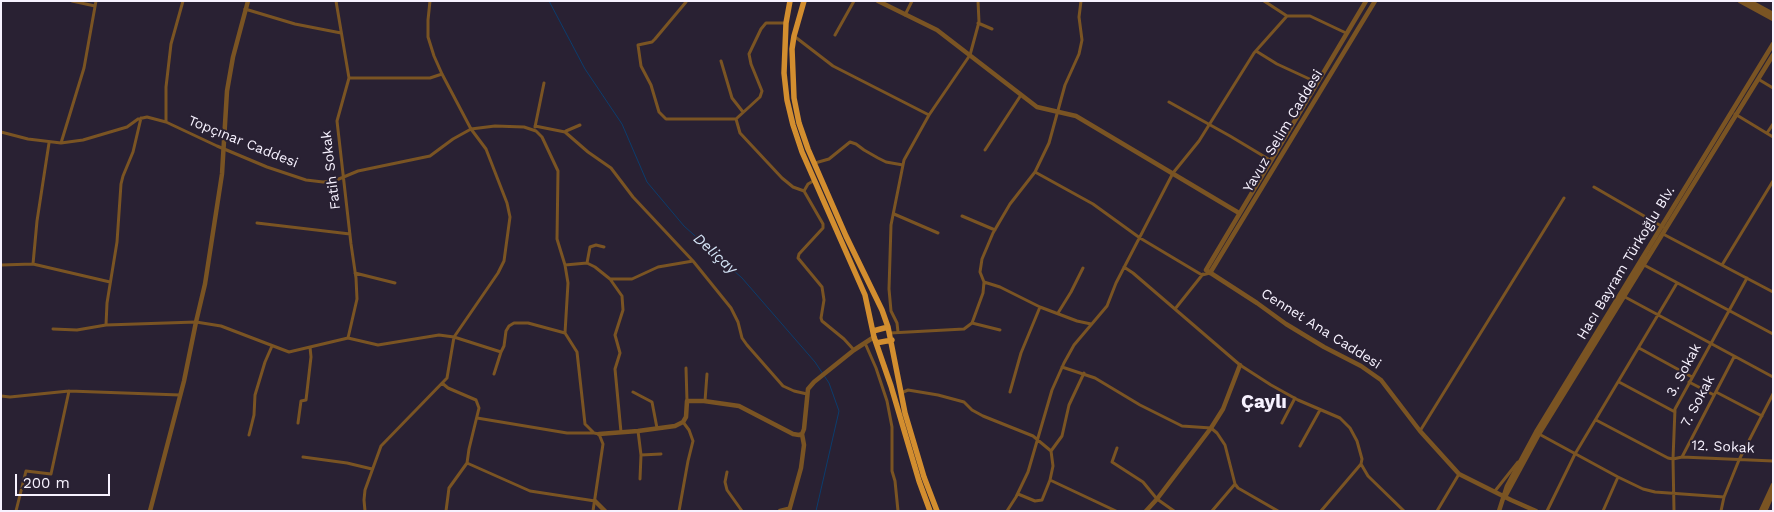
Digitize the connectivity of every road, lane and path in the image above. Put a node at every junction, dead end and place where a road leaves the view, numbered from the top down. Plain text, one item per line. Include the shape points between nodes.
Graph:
1 (72, 1) edge
2 (183, 1) edge
3 (248, 1) edge
4 (336, 1) edge
5 (430, 1) edge
6 (790, 1) edge
7 (804, 1) edge
8 (854, 1) edge
9 (878, 1) edge
10 (912, 1) edge
11 (978, 1) edge
12 (1081, 1) edge
13 (1264, 1) edge
14 (1366, 1) edge
15 (1375, 1) edge
16 (1740, 1) edge
17 (1749, 1) edge
18 (686, 2) edge
19 (95, 4) edge
20 (246, 9) junction
21 (1773, 14) edge
22 (905, 15) junction
23 (1287, 16) junction
24 (1773, 19) edge
25 (786, 23) junction
26 (978, 23) junction
27 (992, 29) dead end
28 (341, 33) junction
29 (1346, 33) junction
30 (835, 35) dead end
31 (794, 36) junction
32 (1353, 37) junction
33 (1773, 44) edge
34 (1256, 51) junction
35 (970, 55) junction
36 (1773, 56) edge
37 (721, 61) dead end
38 (442, 74) junction
39 (349, 78) junction
40 (1758, 78) junction
41 (1316, 82) junction
42 (544, 83) dead end
43 (1773, 88) edge
44 (1021, 94) junction
45 (1169, 102) dead end
46 (1058, 111) junction
47 (743, 112) junction
48 (1733, 113) junction
49 (929, 115) junction
50 (141, 118) junction
51 (736, 119) junction
52 (166, 122) junction
53 (1209, 124) junction
54 (1773, 124) edge
55 (580, 125) dead end
56 (535, 128) junction
57 (471, 129) junction
58 (1, 132) edge
59 (565, 132) junction
60 (1767, 134) junction
61 (1773, 137) edge
62 (49, 143) junction
63 (62, 143) junction
64 (225, 150) junction
65 (985, 150) dead end
66 (1270, 160) junction
67 (814, 163) junction
68 (903, 165) junction
69 (1035, 172) junction
70 (1173, 173) junction
71 (344, 176) junction
72 (815, 180) junction
73 (1773, 181) edge
74 (1594, 187) dead end
75 (804, 191) junction
76 (1564, 198) dead end
77 (1239, 212) junction
78 (894, 214) junction
79 (962, 216) dead end
80 (257, 223) dead end
81 (995, 230) junction
82 (1664, 230) junction
83 (938, 233) dead end
84 (350, 234) junction
85 (1140, 238) junction
86 (604, 247) dead end
87 (693, 261) junction
88 (587, 263) junction
89 (33, 264) junction
90 (565, 264) junction
91 (1, 265) edge
92 (1644, 265) junction
93 (1722, 265) junction
94 (1124, 267) junction
95 (1083, 268) dead end
96 (1206, 270) junction
97 (355, 273) junction
98 (1210, 273) junction
99 (1202, 275) junction
100 (1746, 278) junction
101 (610, 279) junction
102 (110, 282) junction
103 (984, 282) junction
104 (395, 283) dead end
105 (1677, 283) junction
106 (1773, 292) edge
107 (1625, 297) junction
108 (1040, 307) junction
109 (1175, 309) junction
110 (1729, 310) junction
111 (1058, 313) junction
112 (1658, 314) junction
113 (196, 322) junction
114 (972, 323) junction
115 (106, 324) junction
116 (1091, 324) junction
117 (53, 328) dead end
118 (1000, 330) dead end
119 (898, 332) junction
120 (565, 333) junction
121 (890, 333) junction
122 (1773, 334) edge
123 (454, 337) junction
124 (874, 337) junction
125 (348, 338) junction
126 (866, 343) junction
127 (1711, 344) junction
128 (272, 346) junction
129 (310, 347) junction
130 (1639, 348) junction
131 (854, 350) junction
132 (501, 352) junction
133 (1734, 357) junction
134 (1240, 365) junction
135 (1062, 366) junction
136 (686, 368) dead end
137 (494, 374) dead end
138 (707, 374) dead end
139 (1084, 374) junction
140 (1692, 377) junction
141 (1773, 377) edge
142 (1619, 382) junction
143 (1689, 382) junction
144 (442, 383) junction
145 (69, 391) junction
146 (634, 392) dead end
147 (1010, 392) dead end
148 (901, 393) junction
149 (1715, 393) junction
150 (808, 394) junction
151 (1773, 394) edge
152 (180, 395) junction
153 (1, 396) edge
154 (1294, 398) junction
155 (687, 401) junction
156 (705, 401) junction
157 (1320, 410) junction
158 (1674, 412) junction
159 (1762, 416) junction
160 (477, 418) junction
161 (1596, 420) junction
162 (683, 422) junction
163 (1282, 422) dead end
164 (298, 424) dead end
165 (656, 428) junction
166 (1211, 428) junction
167 (638, 431) junction
168 (1420, 431) junction
169 (622, 432) junction
170 (597, 433) junction
171 (1538, 433) junction
172 (802, 434) junction
173 (250, 435) dead end
174 (1038, 440) junction
175 (1300, 446) dead end
176 (1117, 448) dead end
177 (1051, 451) junction
178 (1524, 453) junction
179 (661, 454) dead end
180 (1576, 454) junction
181 (641, 455) junction
182 (303, 457) dead end
183 (1682, 457) junction
184 (1673, 459) junction
185 (1739, 460) junction
186 (1773, 460) edge
187 (467, 463) junction
188 (1361, 464) junction
189 (372, 469) junction
190 (727, 472) dead end
191 (1459, 474) junction
192 (1618, 477) junction
193 (640, 478) dead end
194 (1050, 480) junction
195 (1235, 484) junction
196 (1773, 485) edge
197 (1495, 491) junction
198 (1673, 492) junction
199 (1773, 493) edge
200 (1018, 494) junction
201 (1504, 497) junction
202 (1724, 497) junction
203 (1157, 499) junction
204 (595, 501) junction
205 (789, 510) edge
206 (16, 511) edge
207 (150, 511) edge
208 (365, 511) edge
209 (446, 511) edge
210 (593, 511) edge
211 (605, 511) edge
212 (679, 511) edge
213 (742, 511) edge
214 (780, 511) edge
215 (898, 511) edge
216 (930, 511) edge
217 (938, 511) edge
218 (1007, 511) edge
219 (1116, 511) edge
220 (1146, 511) edge
221 (1174, 511) edge
222 (1212, 511) edge
223 (1278, 511) edge
224 (1322, 511) edge
225 (1404, 511) edge
226 (1437, 511) edge
227 (1500, 511) edge
228 (1536, 511) edge
229 (1547, 511) edge
230 (1603, 511) edge
231 (1674, 511) edge
232 (1722, 511) edge
233 (1763, 511) edge

1 - 19 street
2 - 52 street via 170,44
3 - 20 street
4 - 28 street, Fatih Sokak
5 - 38 street via 428,37
6 - 25 highway
7 - 31 highway
8 - 30 street
9 - 22 street
10 - 22 street
11 - 26 street
12 - 46 street via 1082,40 1064,85
13 - 23 street
14 - 29 street, Yavuz Selim Caddesi
15 - 32 street, Yavuz Selim Caddesi
16 - 24 street
17 - 21 street
18 - 51 street via 652,42 638,45 641,66 652,85 659,112 666,119
19 - 63 street via 84,68
20 - 28 street via 295,24
20 - 64 street via 227,91
22 - 35 street via 937,30
23 - 29 street via 1310,16
23 - 34 street
25 - 47 street via 766,23 750,49 750,64 762,90 760,98
25 - 72 highway via 784,73 787,100 793,125
26 - 27 street
26 - 35 street
28 - 39 street, Fatih Sokak
29 - 32 street
29 - 41 street, Yavuz Selim Caddesi
31 - 49 street via 833,66
31 - 67 highway via 794,98
32 - 98 street, Yavuz Selim Caddesi
33 - 48 street, Hacı Bayram Türkoğlu Blv.
34 - 41 street
34 - 53 street
35 - 44 street
35 - 49 street
36 - 40 street, Hacı Bayram Türkoğlu Blv.
37 - 47 street via 732,98
38 - 39 street via 430,78
38 - 57 street
39 - 71 street, Fatih Sokak via 337,122
40 - 43 street
40 - 48 street, Hacı Bayram Türkoğlu Blv.
41 - 66 street, Yavuz Selim Caddesi
42 - 56 street
44 - 46 street via 1037,107
44 - 65 street
45 - 53 street
46 - 69 street via 1049,143
46 - 70 street via 1076,116
47 - 51 street
48 - 60 street
48 - 82 street, Hacı Bayram Türkoğlu Blv.
49 - 68 street
50 - 52 street, Topçınar Caddesi
50 - 63 street via 127,127
50 - 102 street via 121,184 118,242
51 - 75 street via 740,133 775,172
52 - 64 street, Topçınar Caddesi
53 - 66 street
53 - 70 street
54 - 60 street
55 - 59 street
56 - 57 street via 495,126
56 - 59 street
56 - 90 street via 558,171 557,239
57 - 71 street, Topçınar Caddesi via 430,156
57 - 123 street via 486,149 510,217 504,261
58 - 62 street
59 - 87 street via 611,168 633,197
60 - 61 street
62 - 63 street
62 - 89 street
64 - 71 street, Topçınar Caddesi via 306,180 328,182
64 - 113 street via 206,284
66 - 77 street, Yavuz Selim Caddesi
67 - 68 street via 829,159 850,142 886,162
67 - 121 highway
68 - 78 street
69 - 81 street
69 - 85 street via 1093,204
70 - 77 street
70 - 85 street
71 - 84 street, Fatih Sokak
72 - 75 street
72 - 124 highway via 865,295
73 - 93 street
74 - 82 street
75 - 131 street via 823,228 798,258 824,292 822,321
76 - 168 street
77 - 96 street, Yavuz Selim Caddesi
78 - 83 street
78 - 119 street via 889,289 891,311
79 - 81 street
80 - 84 street
81 - 103 street via 982,259 980,272
82 - 92 street, Hacı Bayram Türkoğlu Blv.
82 - 93 street
82 - 171 street, Hacı Bayram Türkoğlu Blv.
84 - 97 street, Fatih Sokak
85 - 94 street
85 - 99 street
86 - 88 street via 590,247
87 - 101 street via 658,267 632,279
87 - 150 street via 731,308 747,345 783,386
88 - 90 street
88 - 101 street
89 - 91 street
89 - 102 street
90 - 120 street via 568,283
92 - 105 street
92 - 107 street, Hacı Bayram Türkoğlu Blv.
93 - 100 street
94 - 109 street
94 - 116 street via 1106,306
95 - 111 street
96 - 98 street, Cennet Ana Caddesi
96 - 99 street
97 - 104 street
97 - 125 street, Fatih Sokak via 357,299
98 - 99 street
98 - 168 street, Cennet Ana Caddesi via 1286,324 1381,380
99 - 109 street
100 - 106 street
100 - 110 street, 3. Sokak
101 - 169 street via 622,296 615,335 620,353 615,369
102 - 115 street
103 - 108 street
103 - 114 street
105 - 110 street
105 - 112 street
107 - 112 street
107 - 171 street, Hacı Bayram Türkoğlu Blv.
108 - 111 street
108 - 147 street via 1021,353
109 - 134 street
110 - 122 street
110 - 127 street, 3. Sokak
111 - 116 street via 1077,322
112 - 127 street
112 - 130 street
113 - 115 street
113 - 128 street via 221,326
113 - 152 street
114 - 118 street
114 - 119 street via 964,329
115 - 117 street via 77,330
116 - 135 street
119 - 121 street
120 - 132 street via 528,323 514,323 508,326
120 - 170 street via 576,352 585,424
121 - 124 highway
121 - 124 highway
121 - 148 highway
123 - 125 street via 438,335 378,345
123 - 132 street
123 - 144 street via 447,378
124 - 126 street
124 - 216 highway
125 - 129 street
126 - 131 street
126 - 215 street via 882,385 892,427 892,471
127 - 133 street
127 - 140 street, 3. Sokak
128 - 129 street via 289,352
128 - 173 street via 259,380
129 - 164 street via 306,400 301,400
130 - 140 street
130 - 142 street
131 - 150 street via 818,378 808,389
132 - 137 street
133 - 141 street
133 - 149 street, 7. Sokak
134 - 154 street
134 - 166 street via 1223,409
135 - 139 street
135 - 174 street
136 - 155 street
138 - 156 street
139 - 166 street via 1182,426
139 - 177 street via 1069,405 1062,436
140 - 143 street, 3. Sokak
142 - 158 street
142 - 161 street
143 - 149 street
143 - 158 street, 3. Sokak
144 - 160 street via 476,400 479,408
144 - 189 street via 381,446
145 - 152 street
145 - 153 street
145 - 206 street via 50,474 26,471
146 - 165 street via 652,402
148 - 174 street via 908,390 964,402 983,416
148 - 217 highway via 915,447
149 - 159 street
149 - 183 street, 7. Sokak
150 - 172 street
151 - 159 street
152 - 207 street
154 - 157 street
154 - 163 street
155 - 156 street
155 - 162 street
156 - 172 street via 739,406 793,434
157 - 175 street
157 - 188 street via 1340,418 1350,428
158 - 184 street, 3. Sokak
159 - 185 street
160 - 170 street via 567,433
160 - 187 street
161 - 180 street
161 - 184 street
162 - 165 street
162 - 212 street via 693,440
165 - 167 street
166 - 195 street via 1224,445
166 - 203 street
167 - 169 street
167 - 181 street
168 - 191 street, Cennet Ana Caddesi
169 - 170 street
170 - 204 street via 603,444
171 - 178 street, Hacı Bayram Türkoğlu Blv.
171 - 180 street
171 - 201 street, Hacı Bayram Türkoğlu Blv.
172 - 205 street via 801,468
174 - 177 street
174 - 200 street
176 - 203 street via 1112,462 1143,482
177 - 194 street via 1053,466
178 - 197 street
178 - 201 street, Hacı Bayram Türkoğlu Blv.
179 - 181 street
180 - 192 street
180 - 229 street
181 - 193 street
182 - 189 street
183 - 184 street, 12. Sokak
183 - 185 street, 12. Sokak
184 - 198 street, 3. Sokak
185 - 186 street, 12. Sokak
185 - 202 street
187 - 204 street via 530,491
187 - 209 street via 449,488
188 - 224 street
188 - 225 street via 1368,476
189 - 208 street via 365,490
190 - 213 street via 727,490
191 - 197 street, Cennet Ana Caddesi
191 - 226 street
192 - 198 street via 1643,489
192 - 230 street
194 - 200 street via 1042,500 1035,501
194 - 219 street
195 - 222 street
195 - 223 street
196 - 233 street
197 - 201 street, Cennet Ana Caddesi
198 - 202 street
198 - 231 street, 3. Sokak
199 - 233 street
200 - 218 street
201 - 227 street
201 - 228 street, Cennet Ana Caddesi
202 - 232 street
203 - 220 street
203 - 221 street
204 - 210 street
204 - 211 street
205 - 214 street

